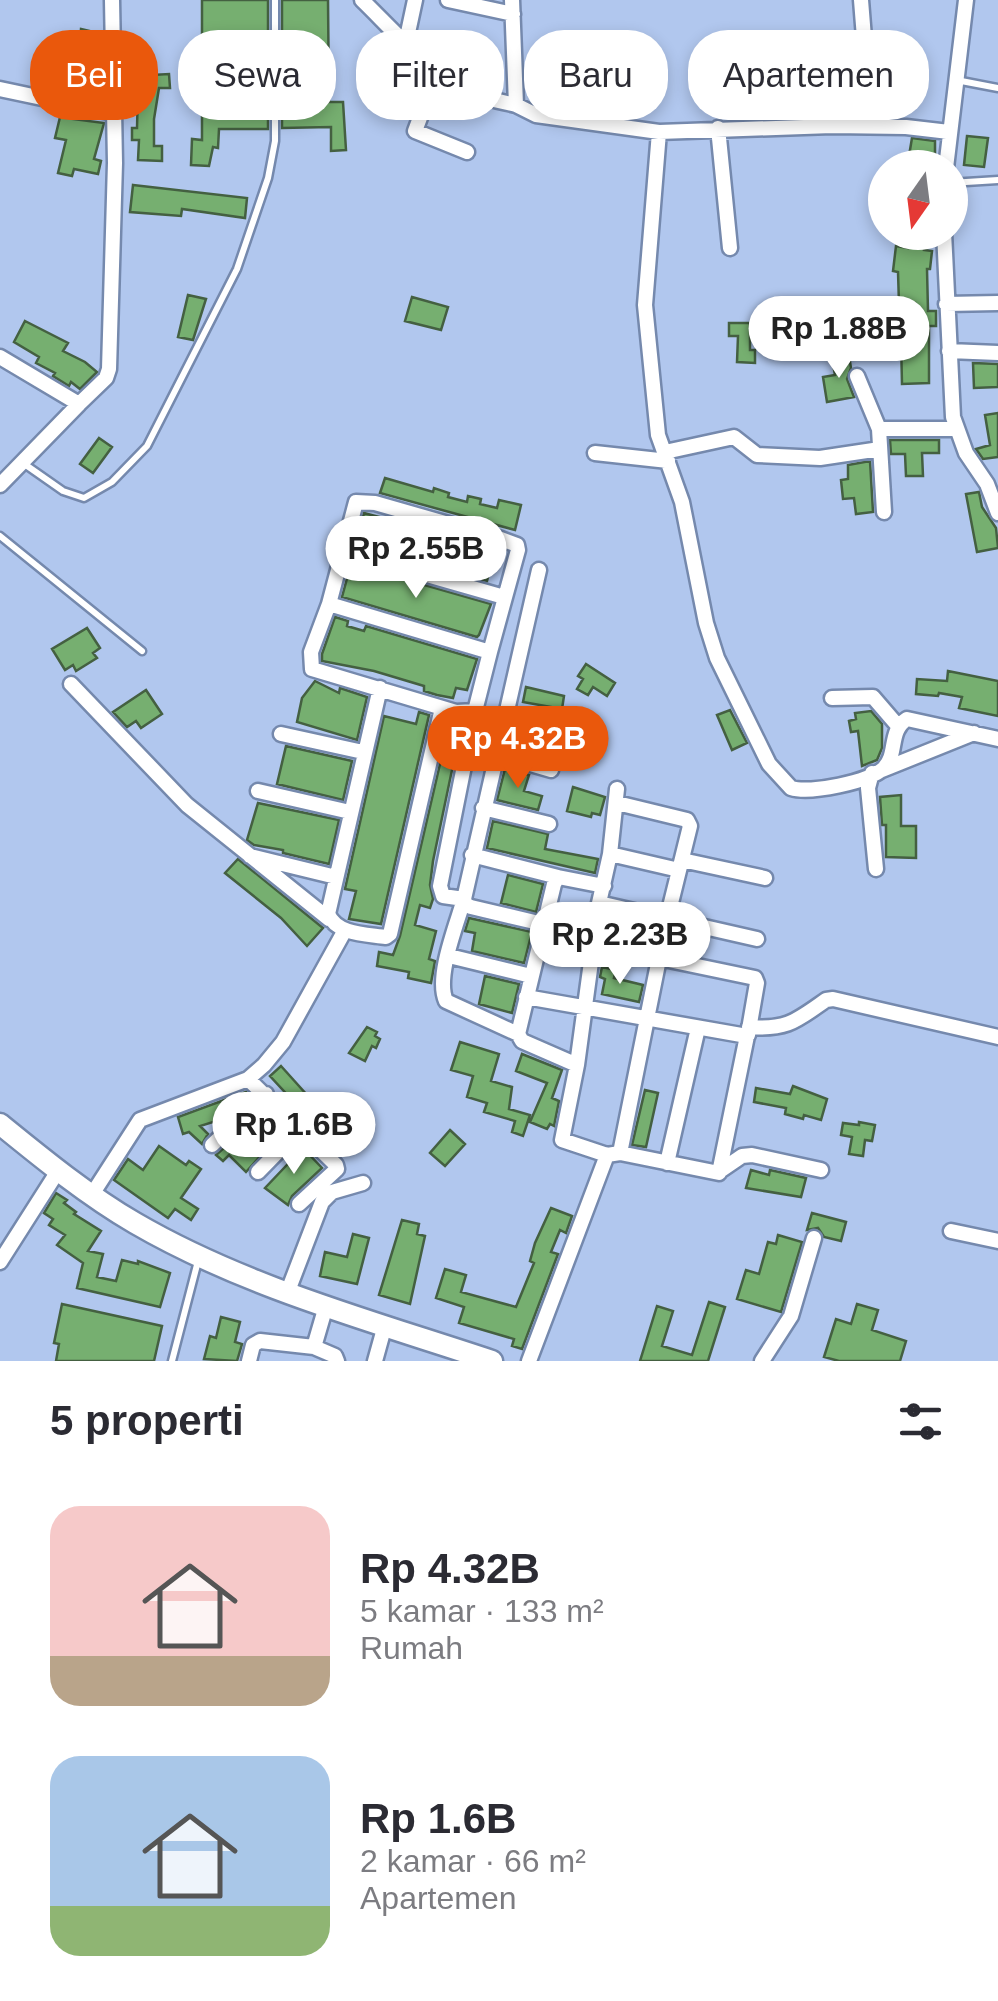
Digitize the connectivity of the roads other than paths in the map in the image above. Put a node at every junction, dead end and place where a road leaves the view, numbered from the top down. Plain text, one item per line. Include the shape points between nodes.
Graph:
1 (112, 0) edge
2 (275, 0) edge
3 (362, 0) edge
4 (415, 0) edge
5 (448, 0) edge
6 (861, 0) edge
7 (966, 0) edge
8 (513, 7) edge
9 (112, 30) edge
10 (393, 30) edge
11 (409, 30) edge
12 (956, 80) junction
13 (998, 88) edge
14 (0, 89) edge
15 (30, 95) edge
16 (504, 102) edge
17 (516, 105) junction
18 (113, 120) edge
19 (420, 120) edge
20 (870, 126) junction
21 (718, 128) junction
22 (659, 132) junction
23 (949, 132) junction
24 (948, 150) edge
25 (467, 152) dead end
26 (998, 180) edge
27 (968, 182) edge
28 (730, 248) dead end
29 (944, 250) edge
30 (998, 303) edge
31 (946, 304) junction
32 (949, 351) junction
33 (998, 354) edge
34 (0, 358) edge
35 (858, 376) dead end
36 (79, 404) junction
37 (879, 429) junction
38 (956, 429) junction
39 (880, 449) junction
40 (595, 452) dead end
41 (667, 457) junction
42 (22, 463) junction
43 (0, 485) edge
44 (884, 512) dead end
45 (998, 513) edge
46 (0, 536) edge
47 (343, 550) junction
48 (539, 570) dead end
49 (504, 596) junction
50 (329, 604) junction
51 (142, 651) dead end
52 (490, 652) junction
53 (71, 684) dead end
54 (380, 688) junction
55 (832, 698) dead end
56 (442, 708) junction
57 (475, 711) junction
58 (898, 726) junction
59 (975, 733) junction
60 (280, 734) dead end
61 (998, 739) edge
62 (363, 752) junction
63 (496, 754) junction
64 (551, 770) dead end
65 (877, 772) junction
66 (258, 791) dead end
67 (483, 808) junction
68 (350, 812) junction
69 (549, 824) dead end
70 (610, 854) junction
71 (246, 855) junction
72 (472, 855) junction
73 (680, 865) junction
74 (876, 868) dead end
75 (336, 877) junction
76 (558, 877) junction
77 (764, 878) dead end
78 (604, 886) junction
79 (464, 899) junction
80 (600, 903) junction
81 (329, 919) junction
82 (667, 919) junction
83 (544, 924) junction
84 (345, 930) junction
85 (756, 938) dead end
86 (449, 956) junction
87 (659, 958) junction
88 (531, 976) junction
89 (526, 997) junction
90 (584, 1008) junction
91 (646, 1019) junction
92 (698, 1028) junction
93 (748, 1031) junction
94 (518, 1034) junction
95 (998, 1037) edge
96 (577, 1065) junction
97 (248, 1079) junction
98 (266, 1094) junction
99 (0, 1124) edge
100 (300, 1128) junction
101 (212, 1145) dead end
102 (613, 1154) junction
103 (667, 1164) junction
104 (720, 1170) junction
105 (820, 1170) dead end
106 (58, 1171) junction
107 (258, 1172) dead end
108 (363, 1183) dead end
109 (91, 1196) junction
110 (298, 1204) dead end
111 (951, 1231) dead end
112 (814, 1238) dead end
113 (998, 1241) edge
114 (200, 1255) junction
115 (0, 1262) edge
116 (288, 1291) junction
117 (326, 1306) junction
118 (385, 1325) junction
119 (314, 1347) junction
120 (172, 1361) edge
121 (249, 1361) edge
122 (337, 1361) edge
123 (375, 1361) edge
124 (492, 1361) edge
125 (529, 1361) edge
126 (762, 1361) edge

1 - 9 street
2 - 42 lane via 276,118 268,178 228,293 147,446 112,482 84,498 63,492
3 - 10 street
4 - 11 street
5 - 8 street
6 - 20 street
7 - 12 street
8 - 17 street
12 - 13 lane
12 - 23 street
14 - 15 street
16 - 17 street
17 - 22 street via 536,115
18 - 36 street via 109,369
19 - 25 street via 416,131
20 - 21 street
20 - 23 street
21 - 22 street
21 - 28 street
22 - 41 street via 645,304 656,420
23 - 24 street
26 - 27 lane
29 - 31 street
30 - 31 street
31 - 32 street
32 - 33 street
32 - 38 street
34 - 36 street
35 - 37 street
36 - 42 street
37 - 38 street
37 - 39 street
38 - 45 street
39 - 41 street via 800,459 754,454 734,437
39 - 44 street
40 - 41 street
41 - 65 street via 717,658 770,764 784,783 801,791
42 - 43 street
46 - 51 lane
47 - 49 street
47 - 49 street via 355,503 392,508 517,545
47 - 50 street
48 - 63 street
49 - 52 street
50 - 52 street
50 - 54 street via 310,666
52 - 57 street
53 - 71 street via 187,805
54 - 56 street
54 - 62 street
55 - 58 street via 873,696
56 - 57 street
56 - 84 street via 390,934
57 - 79 street via 440,890
58 - 59 street via 912,718
58 - 65 street via 888,760
59 - 61 street
59 - 65 street
60 - 62 street
62 - 68 street
63 - 64 street
63 - 67 street
65 - 74 street via 868,788
66 - 68 street
67 - 69 street
67 - 72 street
68 - 75 street
70 - 73 street
70 - 73 street via 617,796 687,820
70 - 78 street
71 - 75 street
71 - 81 street
72 - 76 street
72 - 79 street
73 - 77 street
73 - 82 street
75 - 81 street
76 - 78 street
76 - 83 street
78 - 80 street
79 - 83 street via 472,907
79 - 86 street
80 - 82 street
80 - 90 street
81 - 84 street
82 - 85 street
82 - 87 street
83 - 88 street
84 - 97 street via 283,1042
86 - 88 street
86 - 94 street via 442,985 446,1001
87 - 91 street
87 - 93 street via 755,978
88 - 89 street
89 - 90 street
89 - 94 street
90 - 91 street
90 - 96 street
91 - 92 street
91 - 102 street
92 - 93 street
92 - 103 street
93 - 95 street via 790,1025 830,998
93 - 104 street
94 - 96 street
96 - 102 street via 562,1140
97 - 98 street
97 - 109 street via 140,1120
98 - 100 street
98 - 101 street
99 - 106 street
100 - 107 street
100 - 110 street via 337,1169
102 - 103 street
102 - 125 street
103 - 104 street
104 - 105 street via 747,1155
106 - 109 street
106 - 115 street
108 - 116 street via 322,1202
109 - 114 street
111 - 113 street
112 - 126 street via 791,1316
114 - 116 street
114 - 120 lane
116 - 117 street
117 - 118 street
117 - 119 street
118 - 123 street
118 - 124 street
119 - 121 street via 260,1341
119 - 122 street

